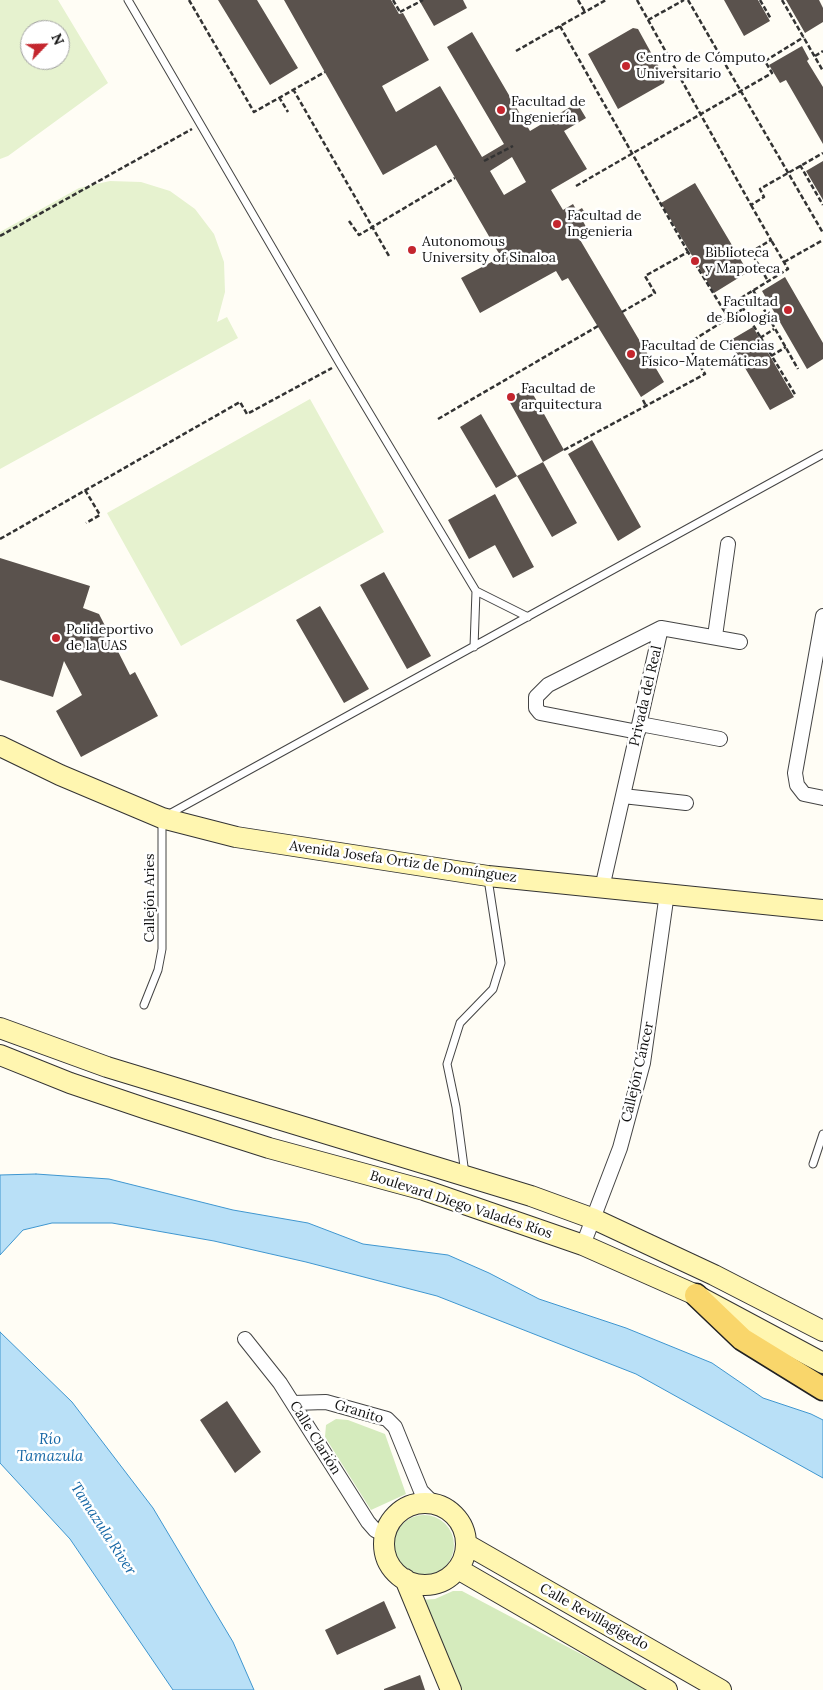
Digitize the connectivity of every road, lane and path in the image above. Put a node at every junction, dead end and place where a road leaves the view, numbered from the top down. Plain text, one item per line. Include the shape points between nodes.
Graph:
1 (128, 0) edge
2 (189, 0) edge
3 (393, 0) edge
4 (423, 0) edge
5 (578, 0) edge
6 (606, 0) edge
7 (637, 0) edge
8 (684, 0) edge
9 (688, 0) edge
10 (760, 0) edge
11 (782, 0) edge
12 (585, 12) junction
13 (770, 19) dead end
14 (648, 20) junction
15 (560, 26) junction
16 (804, 37) junction
17 (516, 51) dead end
18 (823, 51) edge
19 (815, 56) junction
20 (823, 71) edge
21 (325, 72) dead end
22 (293, 90) junction
23 (742, 90) junction
24 (279, 97) junction
25 (288, 112) dead end
26 (700, 113) junction
27 (200, 125) junction
28 (513, 146) dead end
29 (823, 153) edge
30 (633, 154) junction
31 (484, 161) dead end
32 (800, 165) junction
33 (788, 171) junction
34 (455, 178) dead end
35 (576, 186) dead end
36 (751, 205) junction
37 (823, 205) edge
38 (349, 221) dead end
39 (372, 228) junction
40 (823, 233) edge
41 (0, 236) edge
42 (771, 240) junction
43 (823, 240) edge
44 (688, 252) junction
45 (389, 256) dead end
46 (784, 262) junction
47 (768, 281) junction
48 (754, 290) junction
49 (738, 300) junction
50 (723, 309) junction
51 (743, 309) junction
52 (622, 312) dead end
53 (729, 318) junction
54 (598, 326) dead end
55 (775, 329) junction
56 (760, 338) junction
57 (786, 347) junction
58 (771, 356) junction
59 (340, 364) junction
60 (798, 369) dead end
61 (796, 396) dead end
62 (643, 400) dead end
63 (646, 406) junction
64 (438, 419) dead end
65 (564, 450) dead end
66 (823, 454) edge
67 (85, 490) junction
68 (86, 523) dead end
69 (0, 539) edge
70 (728, 544) dead end
71 (476, 591) junction
72 (823, 616) edge
73 (528, 617) junction
74 (661, 628) junction
75 (716, 636) junction
76 (821, 641) edge
77 (740, 642) dead end
78 (474, 648) junction
79 (639, 728) junction
80 (720, 739) dead end
81 (0, 746) edge
82 (623, 796) junction
83 (823, 798) edge
84 (686, 803) dead end
85 (162, 818) junction
86 (488, 876) junction
87 (602, 888) junction
88 (667, 893) junction
89 (823, 910) edge
90 (144, 1005) dead end
91 (0, 1028) edge
92 (0, 1055) edge
93 (823, 1134) edge
94 (813, 1164) dead end
95 (466, 1174) junction
96 (594, 1219) junction
97 (583, 1245) junction
98 (696, 1296) junction
99 (823, 1331) edge
100 (245, 1339) dead end
101 (823, 1363) edge
102 (823, 1389) edge
103 (293, 1403) junction
104 (434, 1504) junction
105 (386, 1535) junction
106 (466, 1544) junction
107 (458, 1569) junction
108 (405, 1579) junction
109 (660, 1654) junction
110 (645, 1677) junction
111 (452, 1690) edge
112 (668, 1690) edge
113 (721, 1690) edge

1 - 27 lane
2 - 24 path via 254,112
3 - 4 path via 400,13
5 - 12 path
6 - 12 path
7 - 14 path
8 - 14 path
9 - 23 path
10 - 13 path
11 - 16 path
12 - 15 path
14 - 26 path
15 - 17 path
15 - 30 path
16 - 19 path
16 - 23 path via 765,61 772,73
18 - 19 path
19 - 20 path
21 - 22 path
22 - 24 path
22 - 39 path
23 - 26 path
23 - 33 path
24 - 25 path
26 - 30 path
26 - 36 path
27 - 41 path
27 - 59 lane
28 - 31 path
29 - 32 path
30 - 35 path
30 - 44 path
32 - 33 path
32 - 37 path
33 - 36 path via 760,189 764,197
33 - 40 path
34 - 39 path
36 - 42 path
38 - 39 path via 359,236
39 - 45 path
42 - 46 path
42 - 47 path via 750,252
43 - 46 path
44 - 50 path
44 - 52 path via 645,276 656,293
46 - 47 path via 788,269
47 - 48 path
48 - 49 path
48 - 55 path
49 - 50 path
49 - 51 path
50 - 53 path
51 - 53 path
51 - 56 path
53 - 63 path via 687,344 705,374
54 - 64 path
55 - 56 path
55 - 57 path
56 - 58 path
57 - 58 path
57 - 60 path
58 - 61 path
59 - 67 path via 247,414 240,402
59 - 71 lane
62 - 63 path
63 - 65 path
66 - 73 lane
67 - 68 path via 100,515
67 - 69 path
70 - 75 street
71 - 73 lane
71 - 78 lane
72 - 76 street
73 - 78 lane
74 - 75 street
74 - 79 street, Privada del Real
74 - 79 street, Privada del Real via 548,684 536,697 536,708 540,713
75 - 77 street
76 - 83 street via 795,773 797,785 804,794
78 - 85 lane
79 - 80 street
79 - 82 street, Privada del Real
81 - 85 street, Avenida Josefa Ortiz de Domínguez
82 - 84 street
82 - 87 street, Privada del Real
85 - 86 street, Avenida Josefa Ortiz de Domínguez via 236,837
85 - 90 lane, Callejón Aries via 162,948 158,970
86 - 87 street, Avenida Josefa Ortiz de Domínguez
86 - 95 lane via 502,963 492,989 460,1023 447,1064
87 - 88 street, Avenida Josefa Ortiz de Domínguez
88 - 89 street, Avenida Josefa Ortiz de Domínguez
88 - 96 street, Callejón Cáncer via 643,1063 620,1148
91 - 95 street, Boulevard Diego Valadés Ríos via 107,1067
92 - 97 street, Boulevard Diego Valadés Ríos via 147,1109 269,1148 424,1190
93 - 94 lane
95 - 96 street, Boulevard Diego Valadés Ríos
96 - 97 street, Callejón Cáncer
96 - 99 street, Boulevard Diego Valadés Ríos
97 - 98 street, Boulevard Diego Valadés Ríos
98 - 101 street, Boulevard Diego Valadés Ríos
98 - 102 main road via 742,1339
100 - 103 street, Calle Clarión
103 - 104 street, Granito via 326,1402 387,1419 395,1427 421,1491
103 - 105 street, Calle Clarión via 368,1522
104 - 105 street via 409,1506 398,1513
104 - 106 street via 456,1516 463,1527
105 - 108 street via 388,1560
106 - 107 street
106 - 109 street, Calle Revillagigedo
107 - 108 street via 442,1581 430,1584 417,1584
107 - 110 street, Calle Revillagigedo
108 - 111 street
109 - 110 street
109 - 113 street, Calle Revillagigedo
110 - 112 street, Calle Revillagigedo

